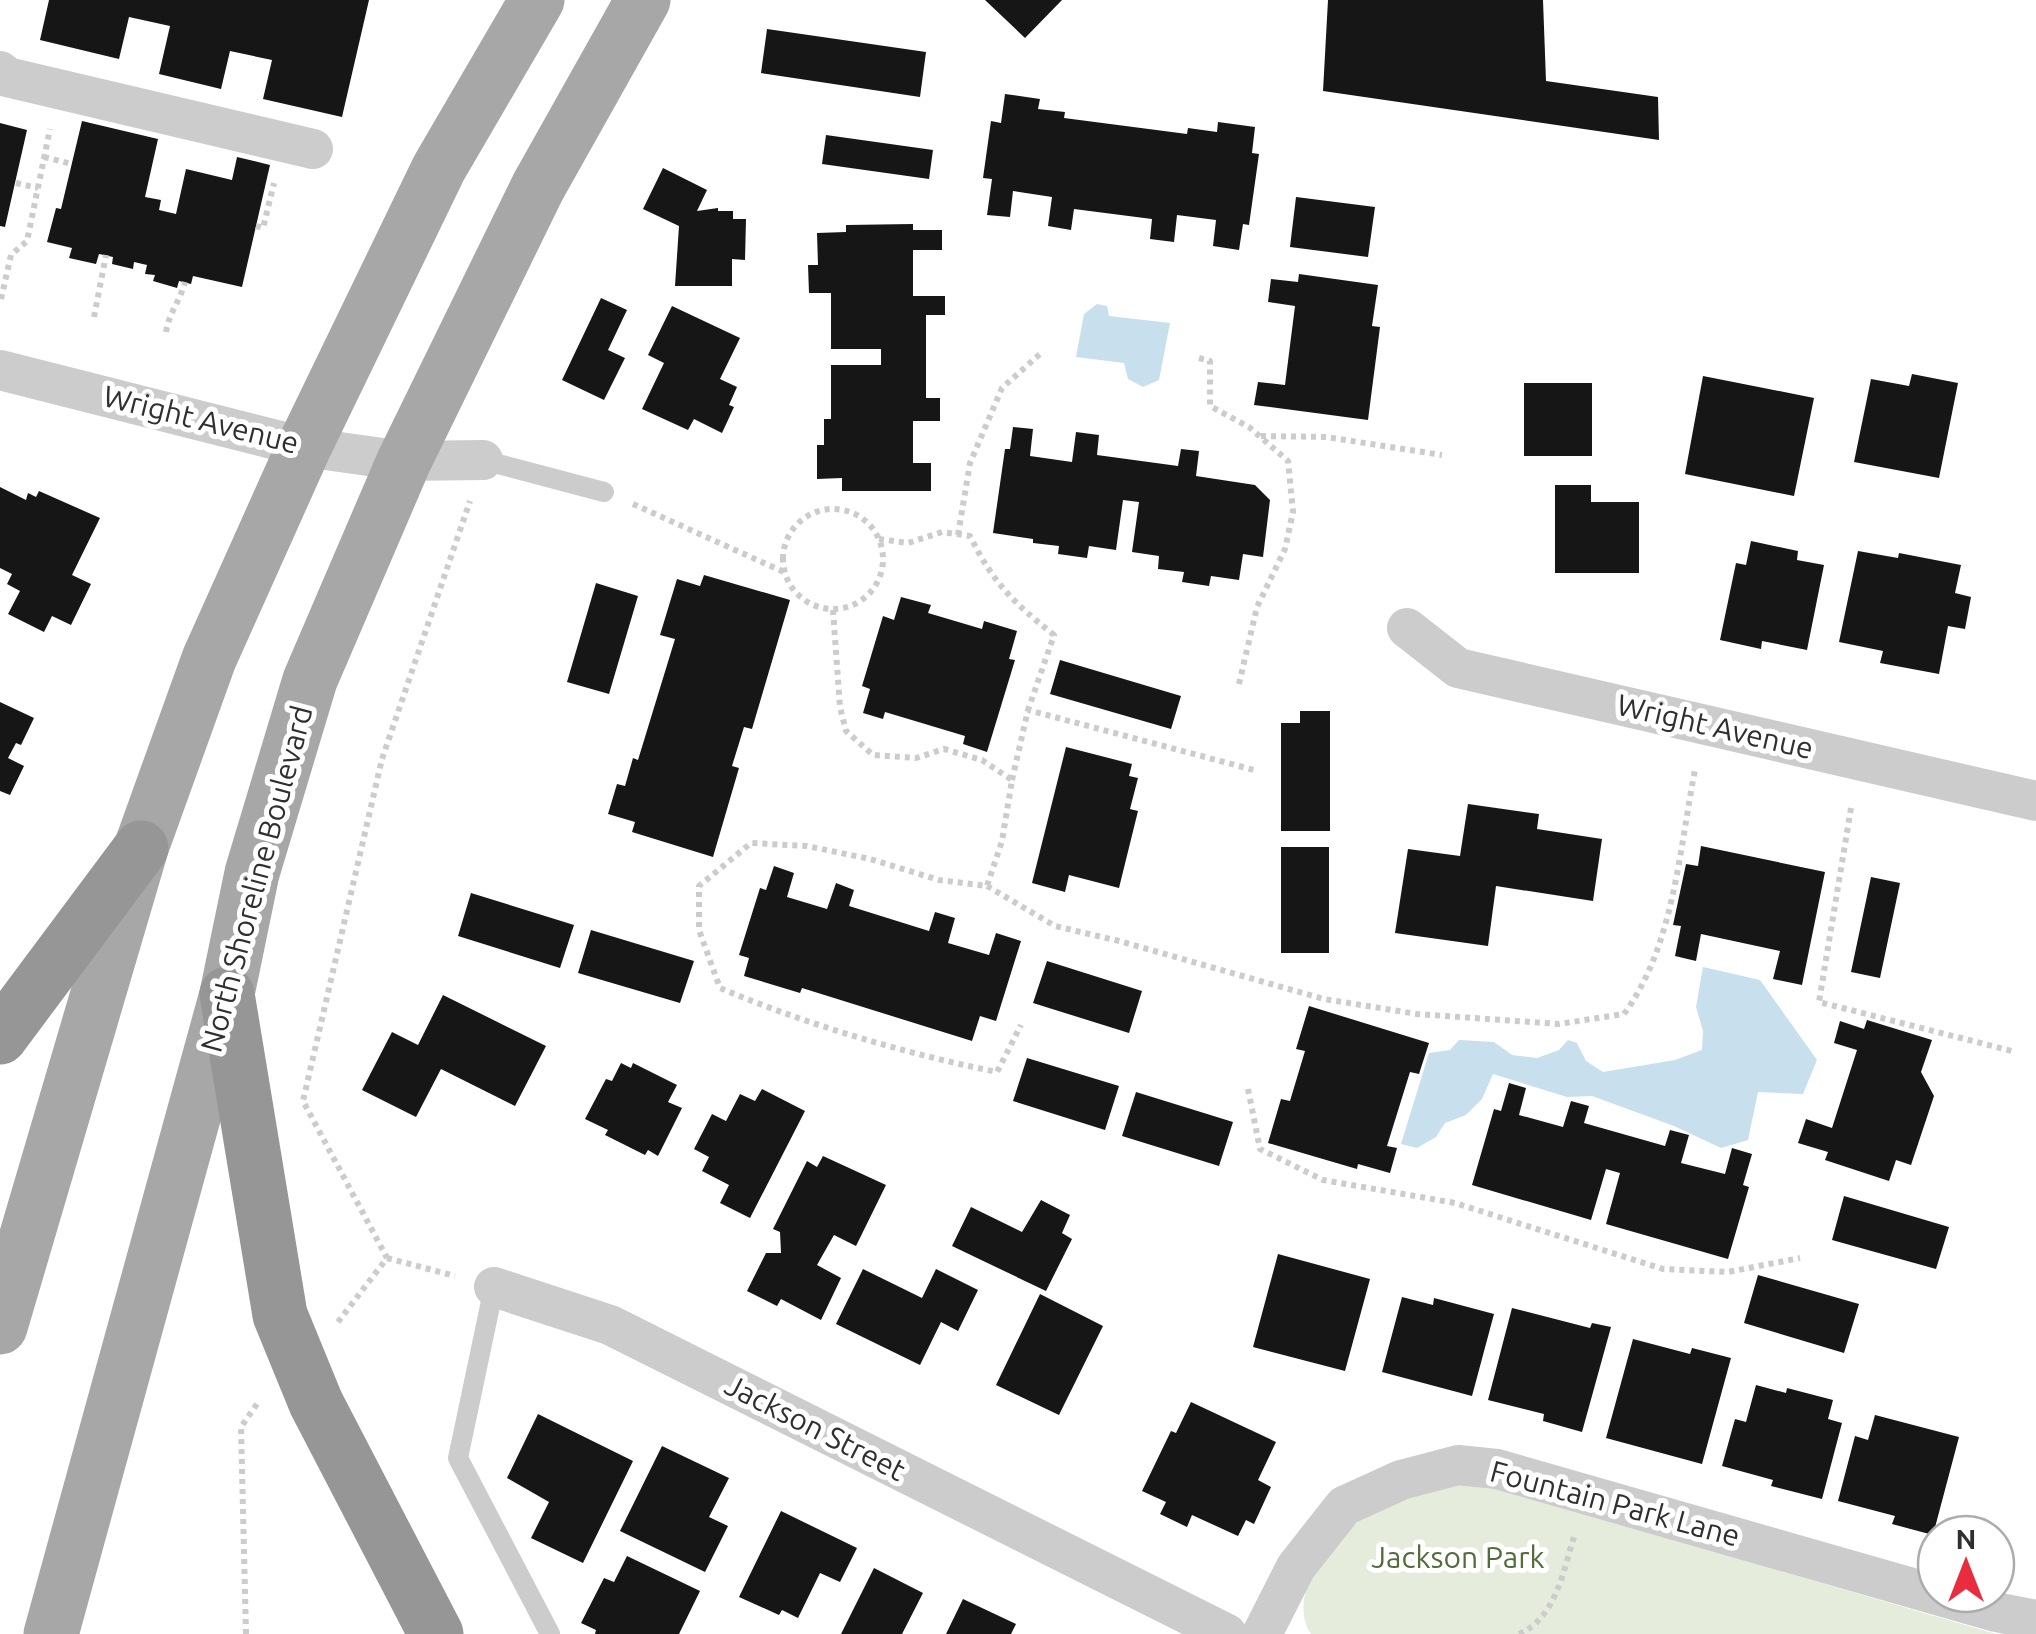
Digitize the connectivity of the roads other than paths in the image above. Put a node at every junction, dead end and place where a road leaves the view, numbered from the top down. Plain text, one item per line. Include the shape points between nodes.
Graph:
1 (538, 0) edge
2 (642, 0) edge
3 (0, 72) edge
4 (313, 149) dead end
5 (0, 370) edge
6 (304, 447) junction
7 (483, 460) joint
8 (404, 461) junction
9 (604, 492) road end
10 (1406, 628) dead end
11 (2036, 801) edge
12 (141, 848) junction
13 (226, 994) junction
14 (0, 1037) edge
15 (494, 1287) joint
16 (0, 1327) edge
17 (2036, 1620) edge
18 (51, 1634) edge
19 (436, 1634) edge
20 (550, 1634) edge
21 (1227, 1634) edge
22 (1262, 1634) edge

1 - 6 main road via 439,168
2 - 8 main road, North Shoreline Boulevard via 538,187
3 - 4 street
5 - 6 street, Wright Avenue
6 - 8 street, Wright Avenue
6 - 12 main road via 209,659
7 - 8 street, Wright Avenue
7 - 9 lane
8 - 13 main road, North Shoreline Boulevard via 310,680 252,873
10 - 11 street, Wright Avenue via 1458,668
12 - 14 highway
12 - 16 main road
13 - 18 main road, North Shoreline Boulevard
13 - 19 highway via 292,1395
15 - 20 lane via 458,1458
15 - 21 street, Jackson Street via 610,1325
17 - 22 street, Fountain Park Lane via 1497,1469 1458,1465 1401,1480 1344,1506 1296,1567

